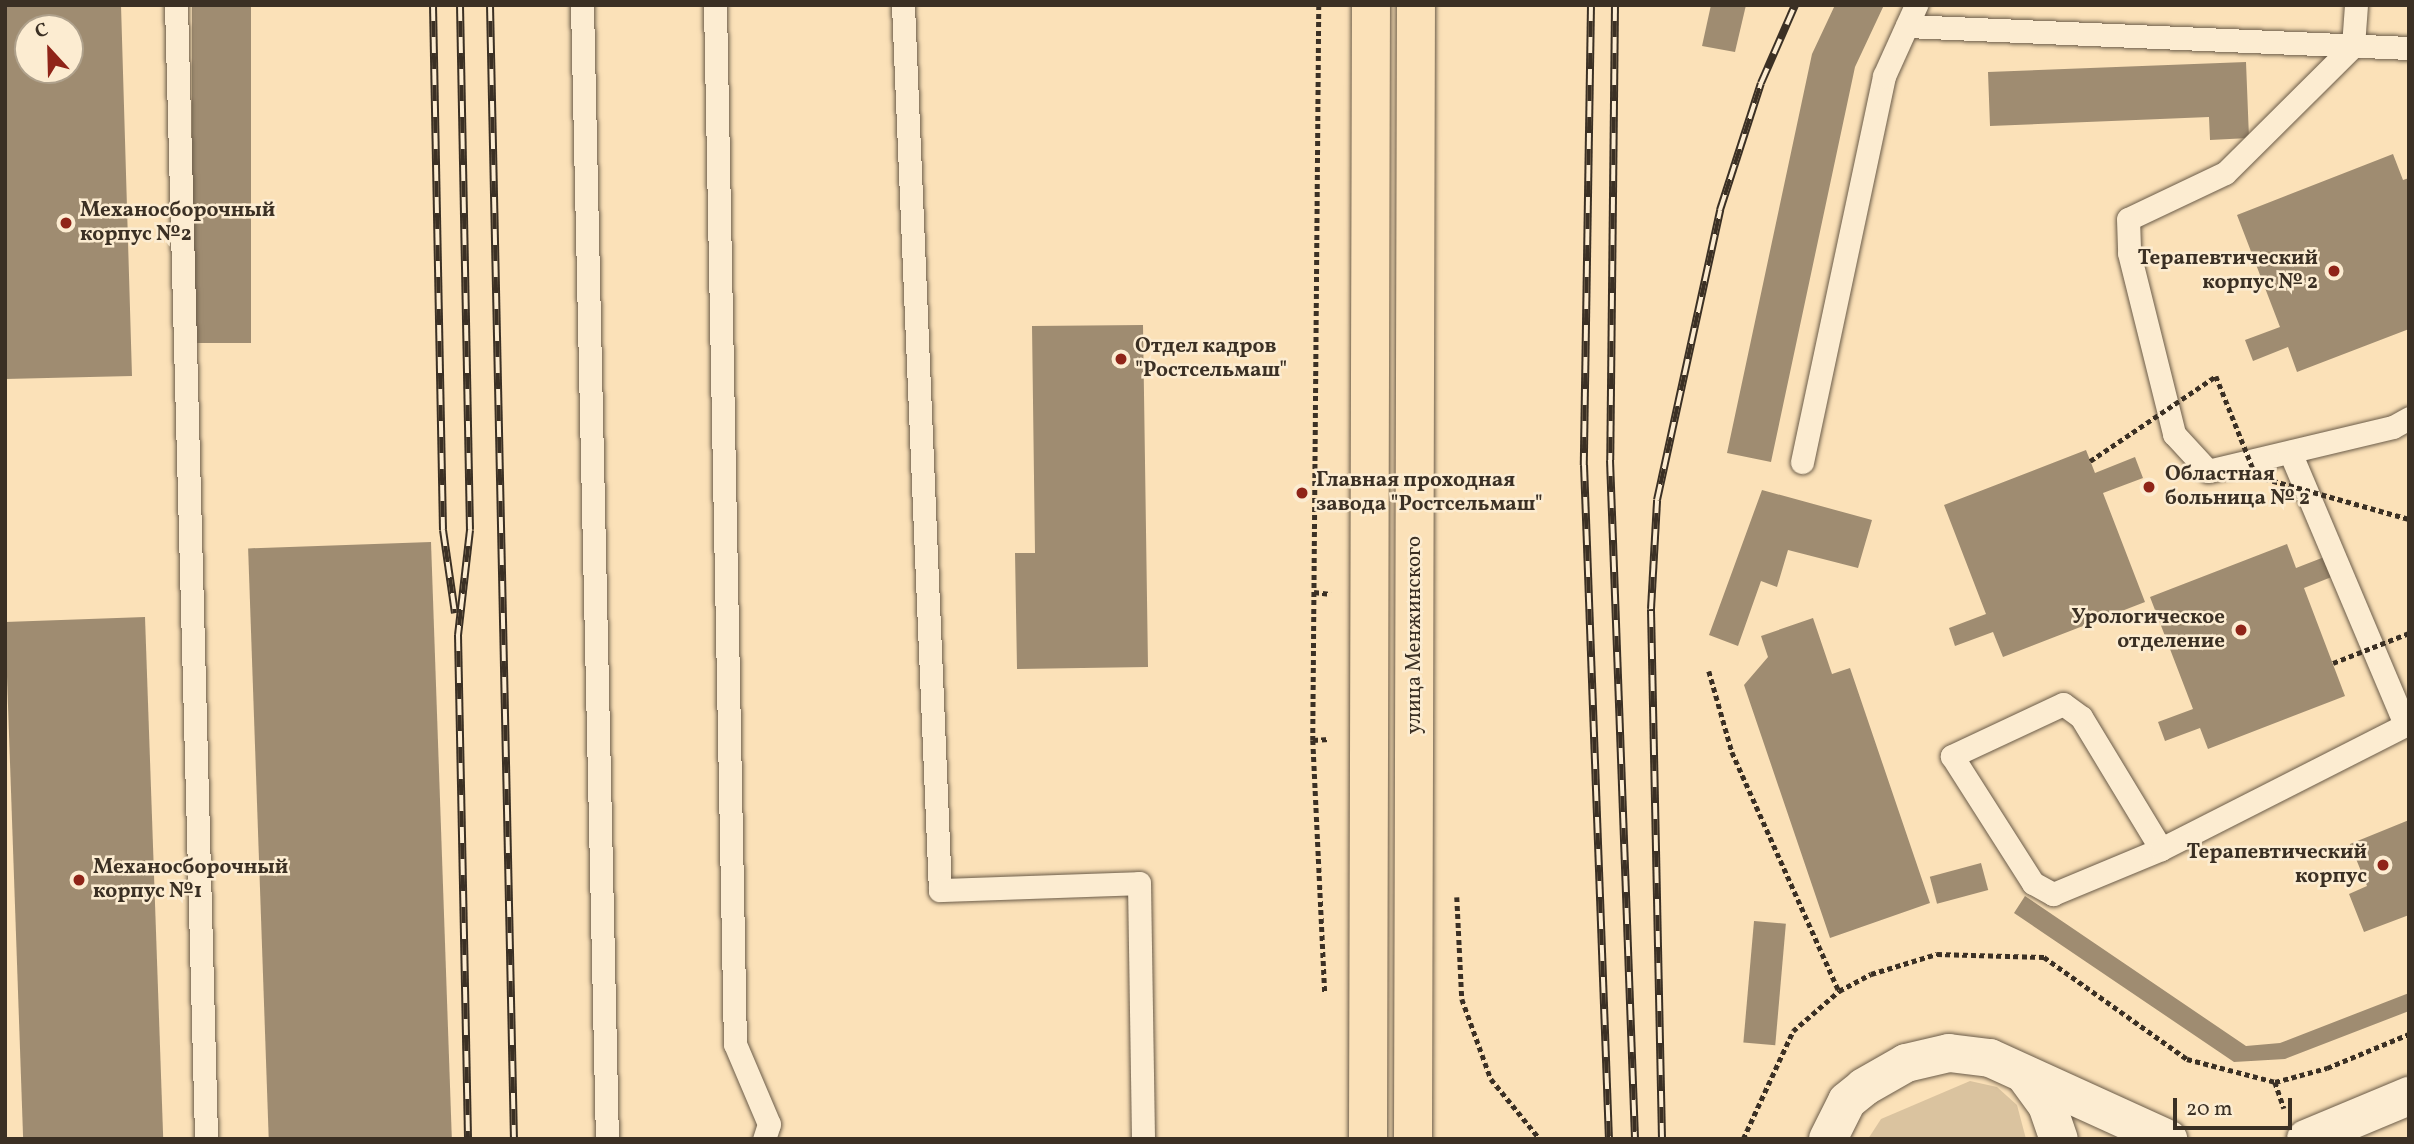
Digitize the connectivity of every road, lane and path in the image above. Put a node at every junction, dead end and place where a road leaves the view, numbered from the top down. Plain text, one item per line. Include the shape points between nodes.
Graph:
1 (176, 5) edge
2 (582, 5) edge
3 (715, 5) edge
4 (903, 5) edge
5 (1318, 5) edge
6 (1371, 5) edge
7 (1416, 5) edge
8 (2356, 5) edge
9 (1912, 16) edge
10 (2353, 46) junction
11 (2409, 48) edge
12 (2409, 418) edge
13 (2290, 452) junction
14 (2090, 461) dead end
15 (1802, 463) dead end
16 (2409, 519) edge
17 (1314, 592) junction
18 (1331, 593) dead end
19 (2409, 633) edge
20 (2333, 663) dead end
21 (1709, 671) dead end
22 (2407, 723) edge
23 (1332, 739) dead end
24 (1313, 740) junction
25 (2161, 849) junction
26 (1839, 991) dead end
27 (1326, 1003) dead end
28 (2409, 1034) edge
29 (2025, 1075) junction
30 (2275, 1082) dead end
31 (2409, 1096) edge
32 (1419, 1137) edge
33 (1368, 1138) edge
34 (206, 1139) edge
35 (607, 1139) edge
36 (764, 1139) edge
37 (1143, 1139) edge
38 (1828, 1139) edge
39 (2059, 1139) edge
40 (2168, 1139) edge
41 (2306, 1139) edge

1 - 34 lane
2 - 35 lane
3 - 36 lane via 735,1044 769,1124
4 - 37 lane via 940,890 1139,883
5 - 17 path
6 - 33 main road
7 - 32 main road, улица Менжинского via 1411,1055
8 - 10 lane
9 - 10 lane
9 - 15 lane via 1884,76
10 - 11 lane
10 - 13 lane via 2225,173 2128,219 2129,253 2174,434 2208,471
12 - 13 lane via 2393,427
13 - 22 lane
14 - 16 path, bridge via 2216,376 2256,476
17 - 18 path
17 - 24 path
19 - 20 path, bridge
21 - 26 path via 1732,752
22 - 25 lane
23 - 24 path
24 - 27 path
25 - 25 lane via 2081,717 2063,704 1952,756 2033,883 2053,894
28 - 30 path via 2327,1068
29 - 38 main road via 1975,1053 1928,1056 1886,1073 1856,1094 1836,1116
29 - 39 main road via 2047,1105
29 - 40 main road
31 - 41 main road

